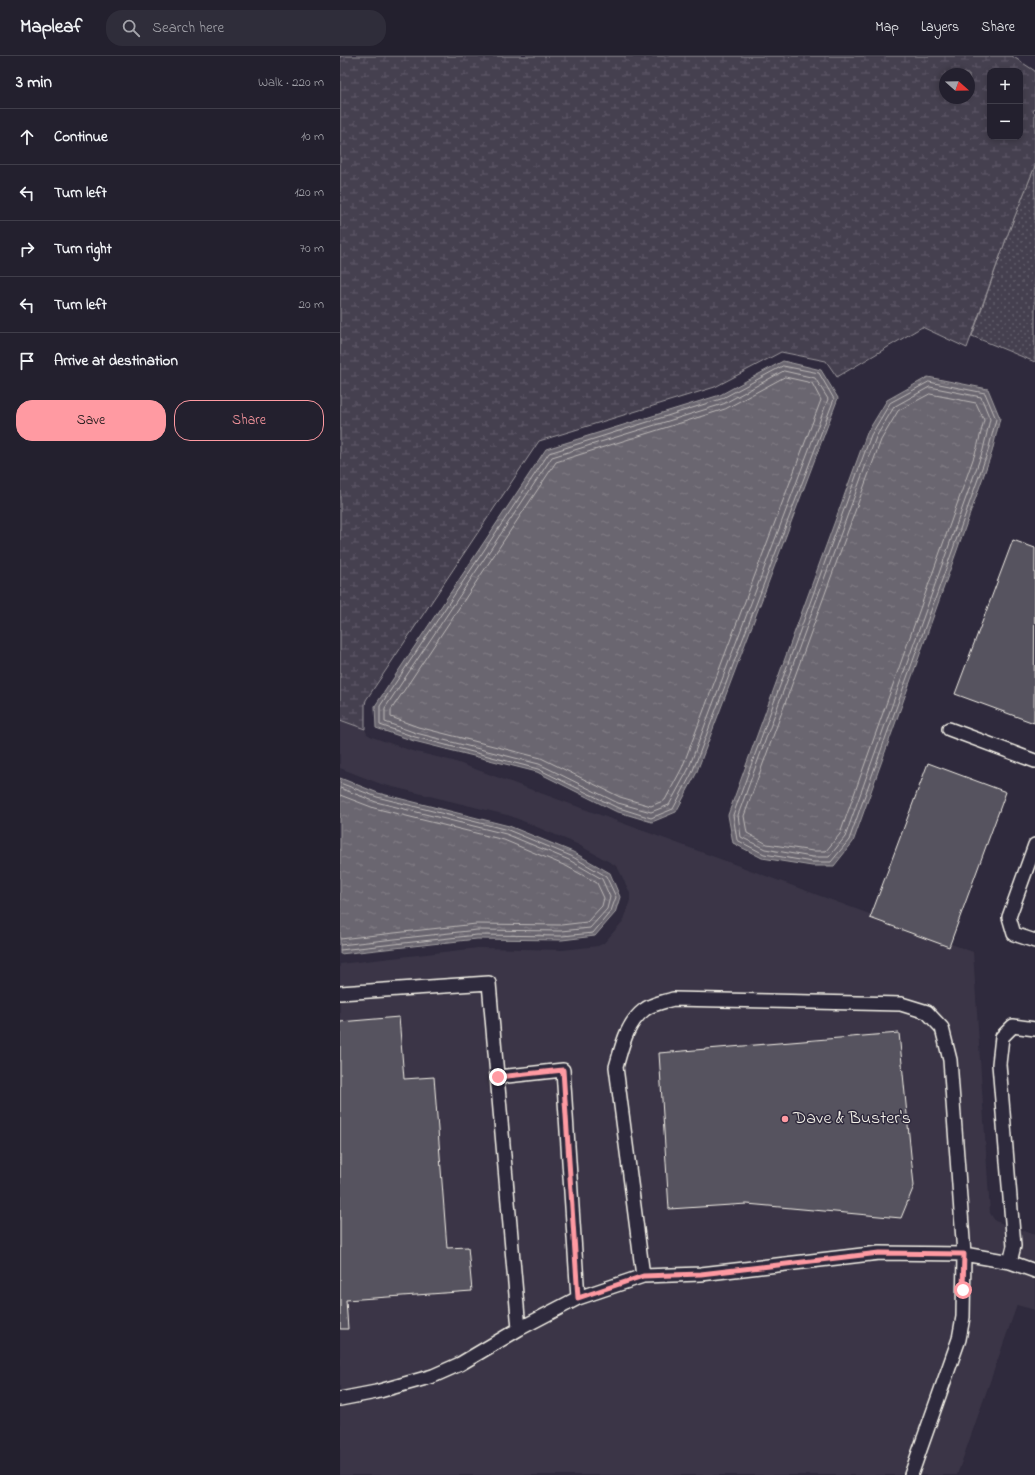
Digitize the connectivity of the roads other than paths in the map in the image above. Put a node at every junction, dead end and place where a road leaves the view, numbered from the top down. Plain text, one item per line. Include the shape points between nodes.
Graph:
1 (949, 728) dead end
2 (1035, 761) edge
3 (1035, 845) edge
4 (1035, 941) edge
5 (340, 993) edge
6 (1035, 1029) edge
7 (498, 1077) junction
8 (964, 1254) junction
9 (1010, 1262) junction
10 (1035, 1272) edge
11 (643, 1276) junction
12 (578, 1298) junction
13 (519, 1329) junction
14 (340, 1399) edge
15 (911, 1475) edge

1 - 2 lane
3 - 4 lane via 1009,917 1014,934
5 - 7 lane via 489,983
6 - 9 lane via 1014,1026 1008,1031 1002,1037 999,1064 1014,1246
7 - 12 lane via 563,1070
7 - 13 lane
8 - 9 lane
8 - 11 lane via 879,1253 701,1274
8 - 11 lane via 950,1060 942,1028 927,1012 901,1004 673,999 645,1009 631,1024 616,1067
8 - 15 lane via 963,1317 959,1339
9 - 10 lane
11 - 12 lane
12 - 13 lane
13 - 14 lane via 460,1364 433,1376

